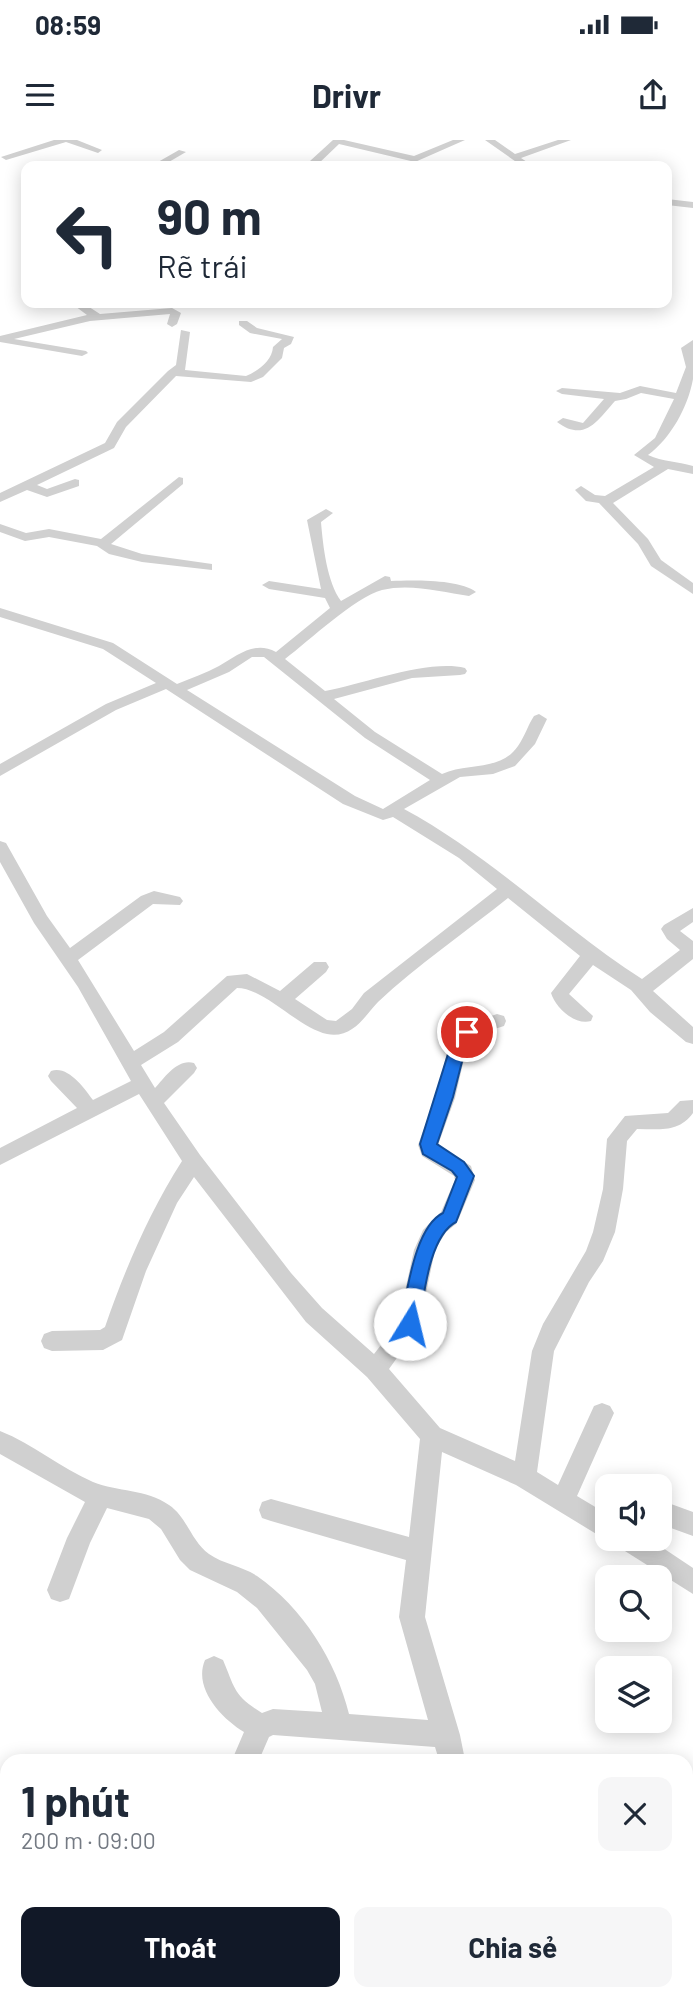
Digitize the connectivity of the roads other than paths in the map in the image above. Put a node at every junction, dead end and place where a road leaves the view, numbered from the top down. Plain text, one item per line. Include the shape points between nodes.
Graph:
1 (66, 140) edge
2 (461, 140) edge
3 (489, 140) edge
4 (567, 140) edge
5 (98, 150) dead end
6 (182, 152) dead end
7 (6, 157) dead end
8 (514, 157) junction
9 (165, 161) edge
10 (316, 161) edge
11 (519, 161) edge
12 (672, 203) edge
13 (693, 205) edge
14 (85, 308) edge
15 (93, 318) junction
16 (243, 323) dead end
17 (172, 324) dead end
18 (185, 332) dead end
19 (1, 339) edge
20 (693, 343) edge
21 (82, 353) dead end
22 (174, 372) junction
23 (562, 391) dead end
24 (612, 397) junction
25 (679, 398) junction
26 (693, 401) edge
27 (563, 422) dead end
28 (663, 466) junction
29 (693, 470) edge
30 (179, 481) dead end
31 (75, 483) dead end
32 (28, 486) junction
33 (581, 491) dead end
34 (0, 498) edge
35 (605, 500) junction
36 (326, 513) dead end
37 (0, 528) edge
38 (103, 544) junction
39 (207, 567) dead end
40 (269, 585) dead end
41 (693, 590) edge
42 (469, 592) dead end
43 (330, 595) junction
44 (337, 609) junction
45 (0, 612) edge
46 (277, 658) junction
47 (460, 671) dead end
48 (172, 686) junction
49 (324, 696) junction
50 (539, 719) dead end
51 (0, 771) edge
52 (442, 781) junction
53 (393, 810) junction
54 (0, 847) edge
55 (509, 888) junction
56 (174, 901) dead end
57 (693, 914) edge
58 (592, 955) junction
59 (68, 958) junction
60 (320, 967) dead end
61 (641, 990) junction
62 (282, 1000) junction
63 (584, 1016) dead end
64 (497, 1021) dead end
65 (693, 1037) edge
66 (131, 1062) junction
67 (187, 1068) dead end
68 (58, 1076) dead end
69 (149, 1092) junction
70 (687, 1106) dead end
71 (90, 1111) junction
72 (0, 1157) edge
73 (193, 1161) junction
74 (52, 1341) dead end
75 (374, 1370) junction
76 (602, 1413) dead end
77 (432, 1436) junction
78 (0, 1442) edge
79 (524, 1477) junction
80 (101, 1496) junction
81 (563, 1501) junction
82 (271, 1510) dead end
83 (672, 1516) edge
84 (595, 1520) edge
85 (693, 1524) edge
86 (649, 1551) edge
87 (418, 1552) junction
88 (693, 1582) edge
89 (60, 1590) dead end
90 (214, 1669) dead end
91 (260, 1727) junction
92 (339, 1727) junction
93 (449, 1748) edge
94 (248, 1754) edge

1 - 5 street
1 - 7 street
2 - 10 street via 415,159 339,141
3 - 8 street
4 - 8 street
6 - 9 street
8 - 11 street
12 - 13 street
14 - 15 street via 95,314
15 - 17 street via 172,311 176,313
15 - 19 street
16 - 22 street via 254,331 288,335 278,356 258,375 242,380
18 - 22 street via 184,361
19 - 21 street
20 - 25 street via 688,348 691,372
22 - 32 street via 121,425 110,445
23 - 24 street
24 - 25 street via 640,389
24 - 27 street via 587,426
25 - 26 street
25 - 28 street via 663,436 640,454
28 - 29 street
28 - 35 street
30 - 38 street
31 - 32 street via 47,493
32 - 34 street
33 - 35 street via 591,499
35 - 41 street via 656,563
36 - 43 street via 314,520 313,526
37 - 38 street via 24,536 50,533
38 - 39 street via 142,558
40 - 43 street
42 - 44 street via 422,583 382,583
43 - 44 street
44 - 46 street
45 - 48 street via 101,643
46 - 48 street via 251,652 214,674
46 - 49 street
47 - 49 street via 411,674
48 - 51 street via 111,707
48 - 53 street via 349,800 383,815
49 - 52 street via 345,717
50 - 52 street via 514,761 496,769 455,773
52 - 53 street
53 - 55 street via 428,829
54 - 59 street via 40,919
55 - 58 street
55 - 62 street via 372,998 346,1027 327,1028
56 - 59 street via 147,900
57 - 61 street via 670,929 690,952
58 - 61 street
58 - 63 street via 560,993 562,1000
59 - 66 street
60 - 62 street
61 - 65 street
62 - 66 street via 236,979 171,1037
64 - 75 street via 467,1032 459,1042 428,1144 429,1150 458,1166 465,1180 424,1256 410,1324
66 - 69 street
67 - 69 street
68 - 71 street
69 - 71 street
69 - 73 street
70 - 79 street via 670,1122 632,1121 617,1139 604,1233 543,1351
71 - 72 street
73 - 74 street via 169,1199 135,1271 114,1333 103,1340
73 - 75 street via 314,1315
75 - 77 street
76 - 81 street
77 - 79 street
77 - 87 street
78 - 80 street
79 - 81 street
80 - 89 street
80 - 92 street via 138,1502 159,1512 179,1531 194,1558 260,1594 323,1672
81 - 84 street
82 - 87 street
83 - 85 street
86 - 88 street
87 - 93 street via 412,1617
90 - 91 street via 225,1701 239,1716
91 - 92 street via 273,1722
91 - 94 street
92 - 93 street

